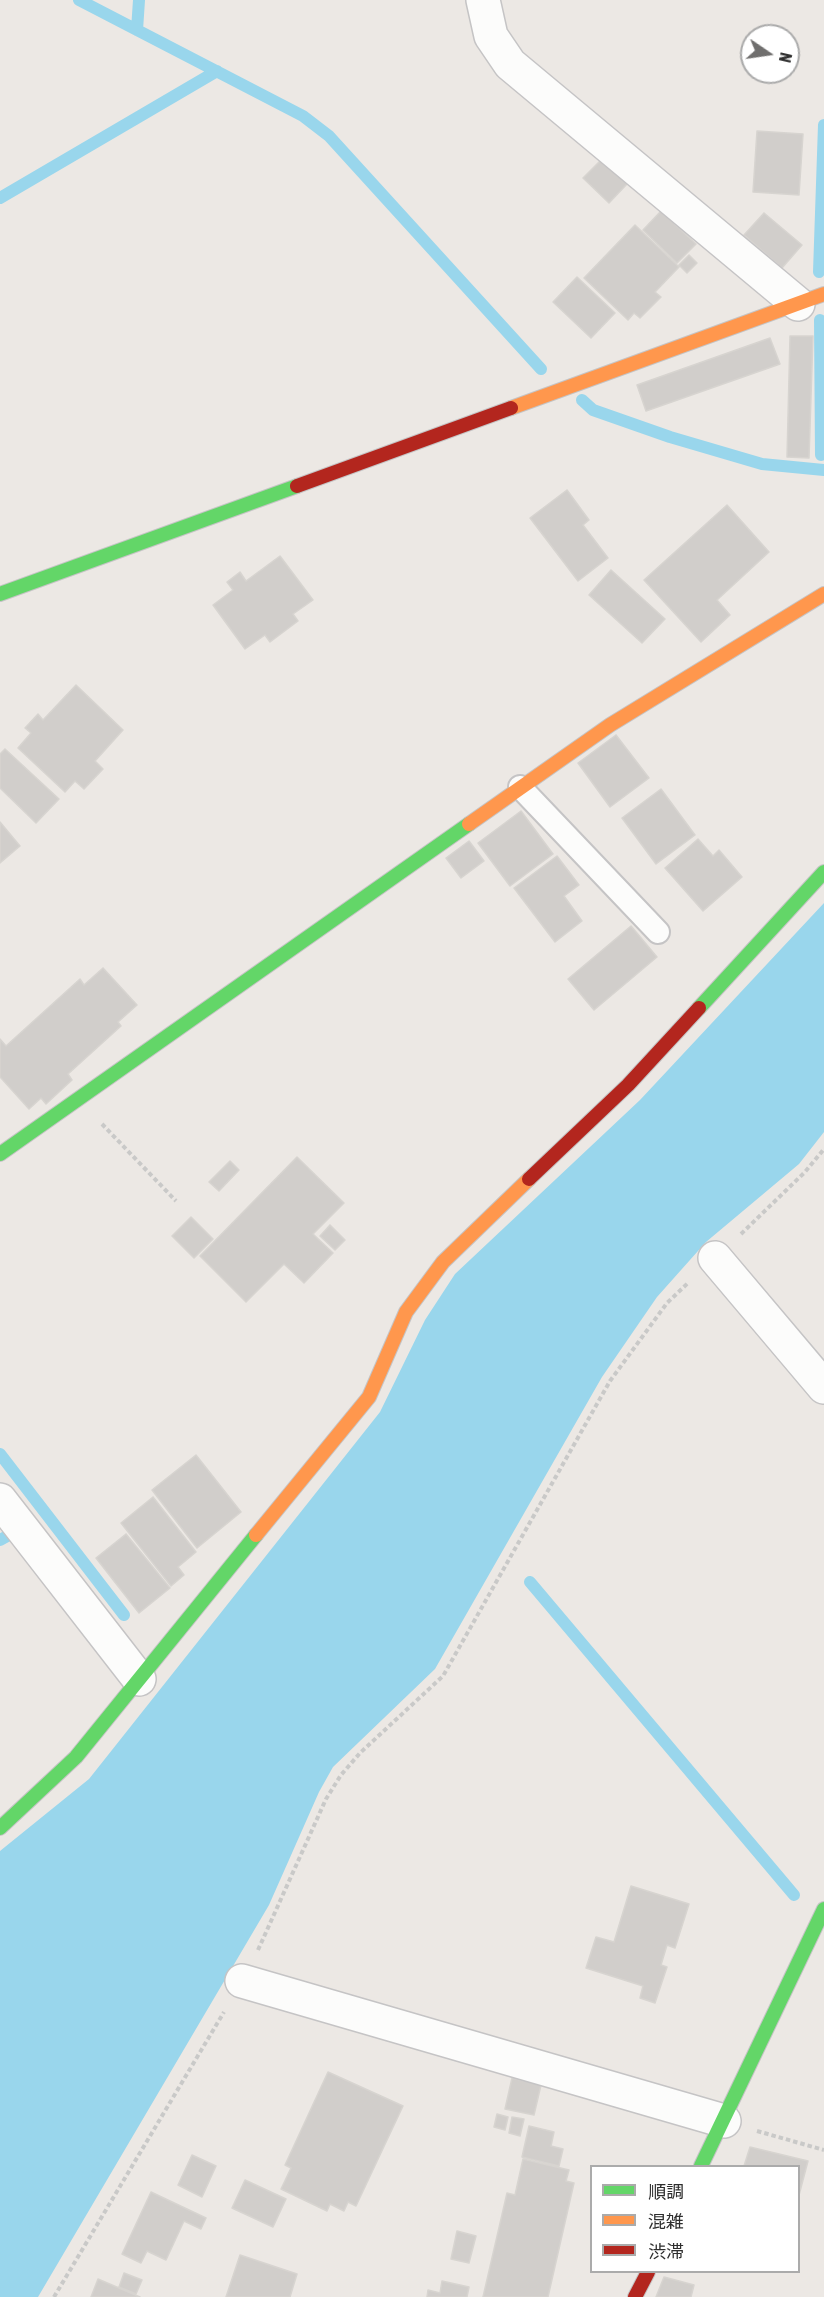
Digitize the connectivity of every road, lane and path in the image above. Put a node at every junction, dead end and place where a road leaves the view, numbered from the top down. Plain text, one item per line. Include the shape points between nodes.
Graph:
1 (483, 0) edge
2 (811, 299) edge
3 (0, 594) edge
4 (824, 594) edge
5 (520, 788) junction
6 (824, 872) edge
7 (658, 932) dead end
8 (78, 1100) junction
9 (824, 1149) edge
10 (0, 1154) edge
11 (176, 1201) dead end
12 (715, 1258) junction
13 (824, 1387) edge
14 (0, 1500) edge
15 (139, 1679) junction
16 (0, 1828) edge
17 (824, 1909) edge
18 (242, 1981) junction
19 (724, 2121) junction
20 (824, 2150) edge
21 (702, 2165) edge
22 (647, 2273) edge
23 (54, 2297) edge
24 (635, 2297) edge

1 - 2 street via 491,36 510,64
2 - 3 street
4 - 5 street via 610,725
5 - 7 lane
5 - 8 street
6 - 15 street via 628,1085 443,1262 406,1312 369,1397
8 - 10 street
8 - 11 path
9 - 12 path
12 - 13 street
12 - 18 path via 667,1303 610,1381 443,1676 341,1775 326,1798
14 - 15 street
15 - 16 street via 76,1757
17 - 19 street
18 - 19 street
18 - 23 path
19 - 20 path
19 - 21 street
22 - 24 street

